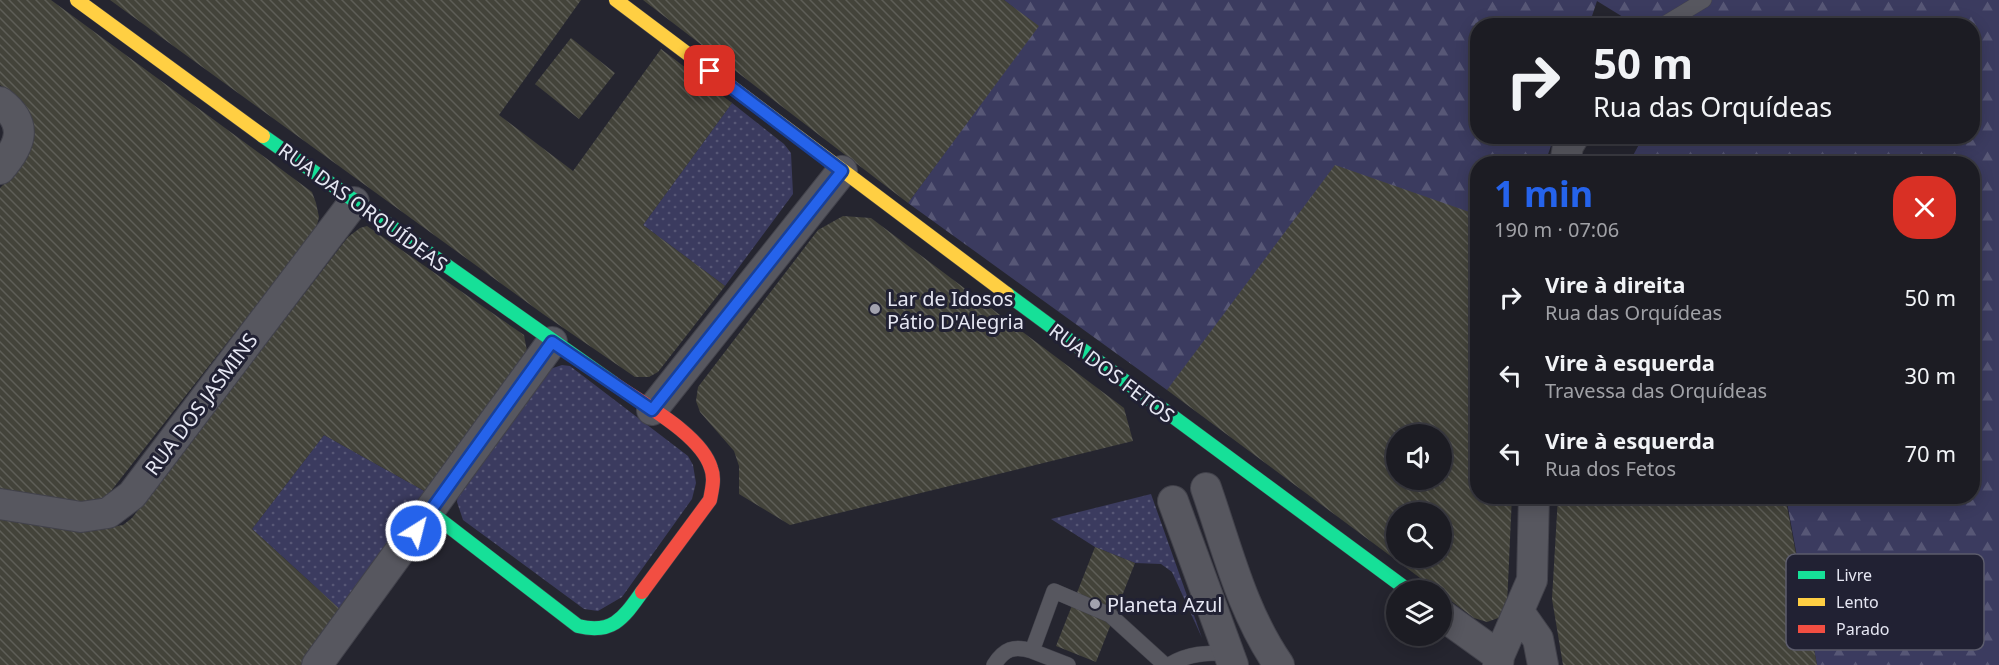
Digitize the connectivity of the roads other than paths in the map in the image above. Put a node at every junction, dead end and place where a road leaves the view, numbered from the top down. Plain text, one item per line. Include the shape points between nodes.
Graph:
1 (77, 0) edge
2 (616, 0) edge
3 (1704, 0) edge
4 (1674, 18) edge
5 (0, 102) edge
6 (0, 169) edge
7 (842, 171) junction
8 (354, 202) junction
9 (552, 342) junction
10 (652, 410) junction
11 (1206, 488) dead end
12 (1173, 501) dead end
13 (0, 504) edge
14 (1534, 504) edge
15 (430, 512) junction
16 (1394, 580) edge
17 (1519, 612) junction
18 (1452, 624) edge
19 (1032, 651) junction
20 (1231, 659) edge
21 (1494, 662) edge
22 (317, 665) edge
23 (994, 665) edge
24 (1068, 665) edge
25 (1167, 665) edge
26 (1279, 665) edge
27 (1543, 665) edge

1 - 8 street, RUA DAS ORQUÍDEAS
2 - 7 street, RUA DOS FETOS
3 - 4 lane
5 - 6 street via 13,112 19,136 14,153
7 - 10 street
7 - 16 street, RUA DOS FETOS
8 - 9 street, RUA DAS ORQUÍDEAS
8 - 13 street, RUA DOS JASMINS via 132,495 108,513 81,516
9 - 10 street, RUA DAS ORQUÍDEAS
9 - 15 street
10 - 15 street, RUA DAS ORQUÍDEAS via 709,457 714,487 710,500 622,620 612,625 589,629 578,626
11 - 26 street via 1259,638
12 - 20 street
14 - 17 street via 1532,580
15 - 22 street
17 - 21 street
17 - 27 street via 1538,639
18 - 21 street
19 - 23 lane via 1010,648
19 - 24 lane
19 - 25 lane via 1054,591 1110,615
20 - 25 lane via 1198,653

